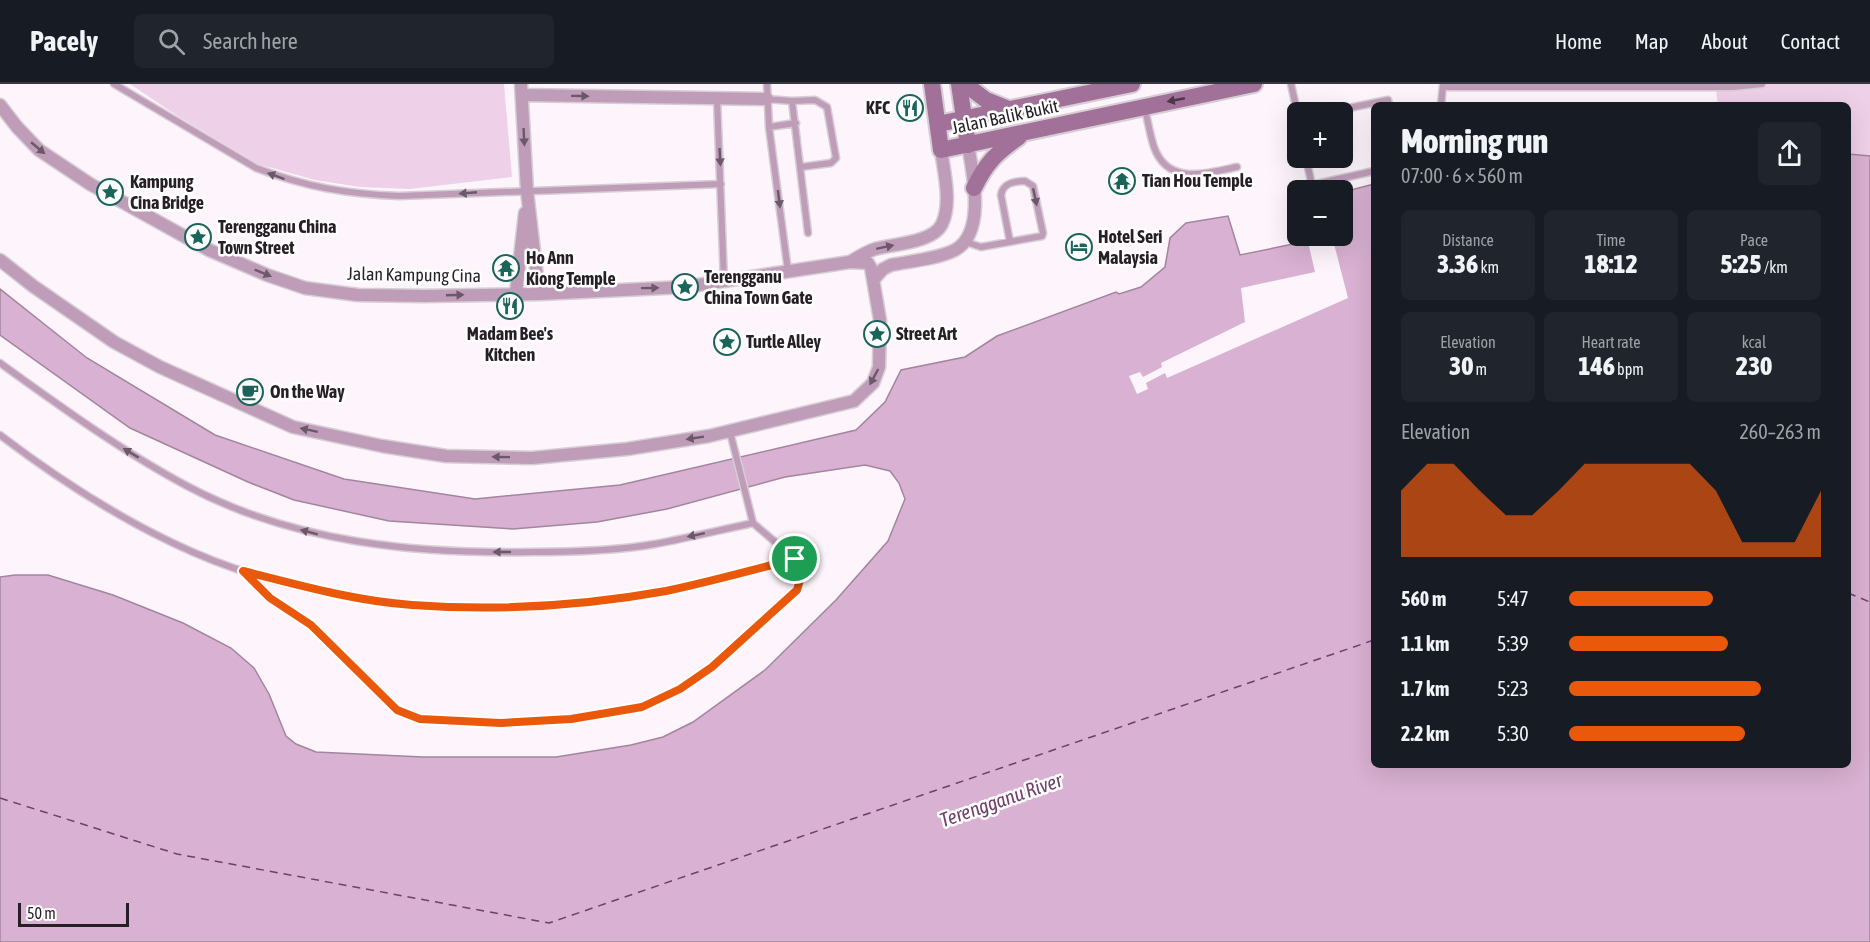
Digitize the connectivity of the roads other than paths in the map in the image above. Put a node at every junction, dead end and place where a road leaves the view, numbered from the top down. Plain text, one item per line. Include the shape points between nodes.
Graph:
1 (114, 84) edge
2 (767, 84) edge
3 (932, 84) edge
4 (959, 84) edge
5 (965, 84) edge
6 (1132, 84) edge
7 (1254, 84) edge
8 (1291, 84) edge
9 (1762, 84) edge
10 (1443, 86) edge
11 (1477, 86) edge
12 (521, 90) edge
13 (717, 99) junction
14 (767, 99) junction
15 (792, 101) junction
16 (1295, 102) edge
17 (1441, 102) edge
18 (1371, 103) edge
19 (0, 105) edge
20 (1144, 106) junction
21 (1353, 107) edge
22 (1011, 110) junction
23 (964, 120) junction
24 (796, 123) junction
25 (938, 124) junction
26 (770, 127) junction
27 (1024, 133) junction
28 (968, 145) junction
29 (941, 150) junction
30 (801, 167) junction
31 (1237, 167) dead end
32 (1371, 172) edge
33 (1341, 180) edge
34 (721, 184) junction
35 (974, 188) junction
36 (527, 191) junction
37 (808, 233) dead end
38 (966, 242) junction
39 (1010, 242) junction
40 (0, 260) edge
41 (850, 262) junction
42 (788, 272) junction
43 (873, 279) junction
44 (724, 281) junction
45 (516, 293) junction
46 (539, 294) junction
47 (0, 363) edge
48 (730, 432) junction
49 (0, 435) edge
50 (753, 523) junction
51 (795, 559) junction
52 (243, 571) junction

36 -> 1 lane via 365,195 281,178 256,168
2 - 14 lane
3 - 25 main road
4 - 23 main road
5 - 22 main road via 986,100
6 - 22 main road, Jalan Balik Bukit
7 -> 20 main road, Jalan Balik Bukit
8 - 16 lane
9 - 11 lane
10 - 11 lane
10 - 17 lane
12 -> 13 street
12 -> 36 street
13 - 14 street
13 -> 34 lane
14 - 15 lane
14 - 26 lane
15 - 24 lane
15 - 30 lane via 815,100 827,107 836,158 831,163
18 - 21 lane
19 -> 45 street, Jalan Kampung Cina via 39,150 90,184 209,250 267,276 305,288 358,295
20 - 27 main road, Jalan Balik Bukit
20 - 31 lane via 1155,147 1172,169 1196,175
22 - 23 main road, Jalan Balik Bukit
23 - 25 main road, Jalan Balik Bukit
23 - 28 main road
24 - 26 lane
24 - 30 lane
25 - 29 main road
26 -> 42 lane
27 - 28 main road, Jalan Balik Bukit
27 - 35 main road via 992,158
28 - 29 main road, Jalan Balik Bukit
28 - 35 street
41 -> 29 street, Jalan Kampung Cina via 872,250 921,240 942,224 946,204
30 - 37 lane
32 - 33 lane
34 - 36 lane
34 - 44 lane
35 - 38 street via 973,228
36 - 45 street
36 - 46 street
38 - 39 lane via 981,246
38 - 43 street via 945,254 891,265
39 -> 39 lane via 1000,195 1009,184 1025,181 1033,186 1043,233
48 -> 40 street via 627,449 532,458 446,456 292,427 114,342
41 - 42 street, Jalan Kampung Cina
41 - 43 street via 868,263
42 - 44 street, Jalan Kampung Cina
43 -> 48 street via 880,320 879,367 873,383 854,401
46 -> 44 street, Jalan Kampung Cina via 685,287
45 - 46 street, Jalan Kampung Cina
50 -> 47 lane via 654,544 581,551 413,549 328,537 263,519 191,488 113,442
48 - 50 lane
49 - 52 lane via 88,496 173,543
50 - 51 lane
51 - 52 lane via 667,591 585,603 495,607 399,603 319,591
51 - 52 lane via 802,573 797,590 712,667 680,689 642,707 571,719 501,723 420,719 397,710 311,625 270,598

